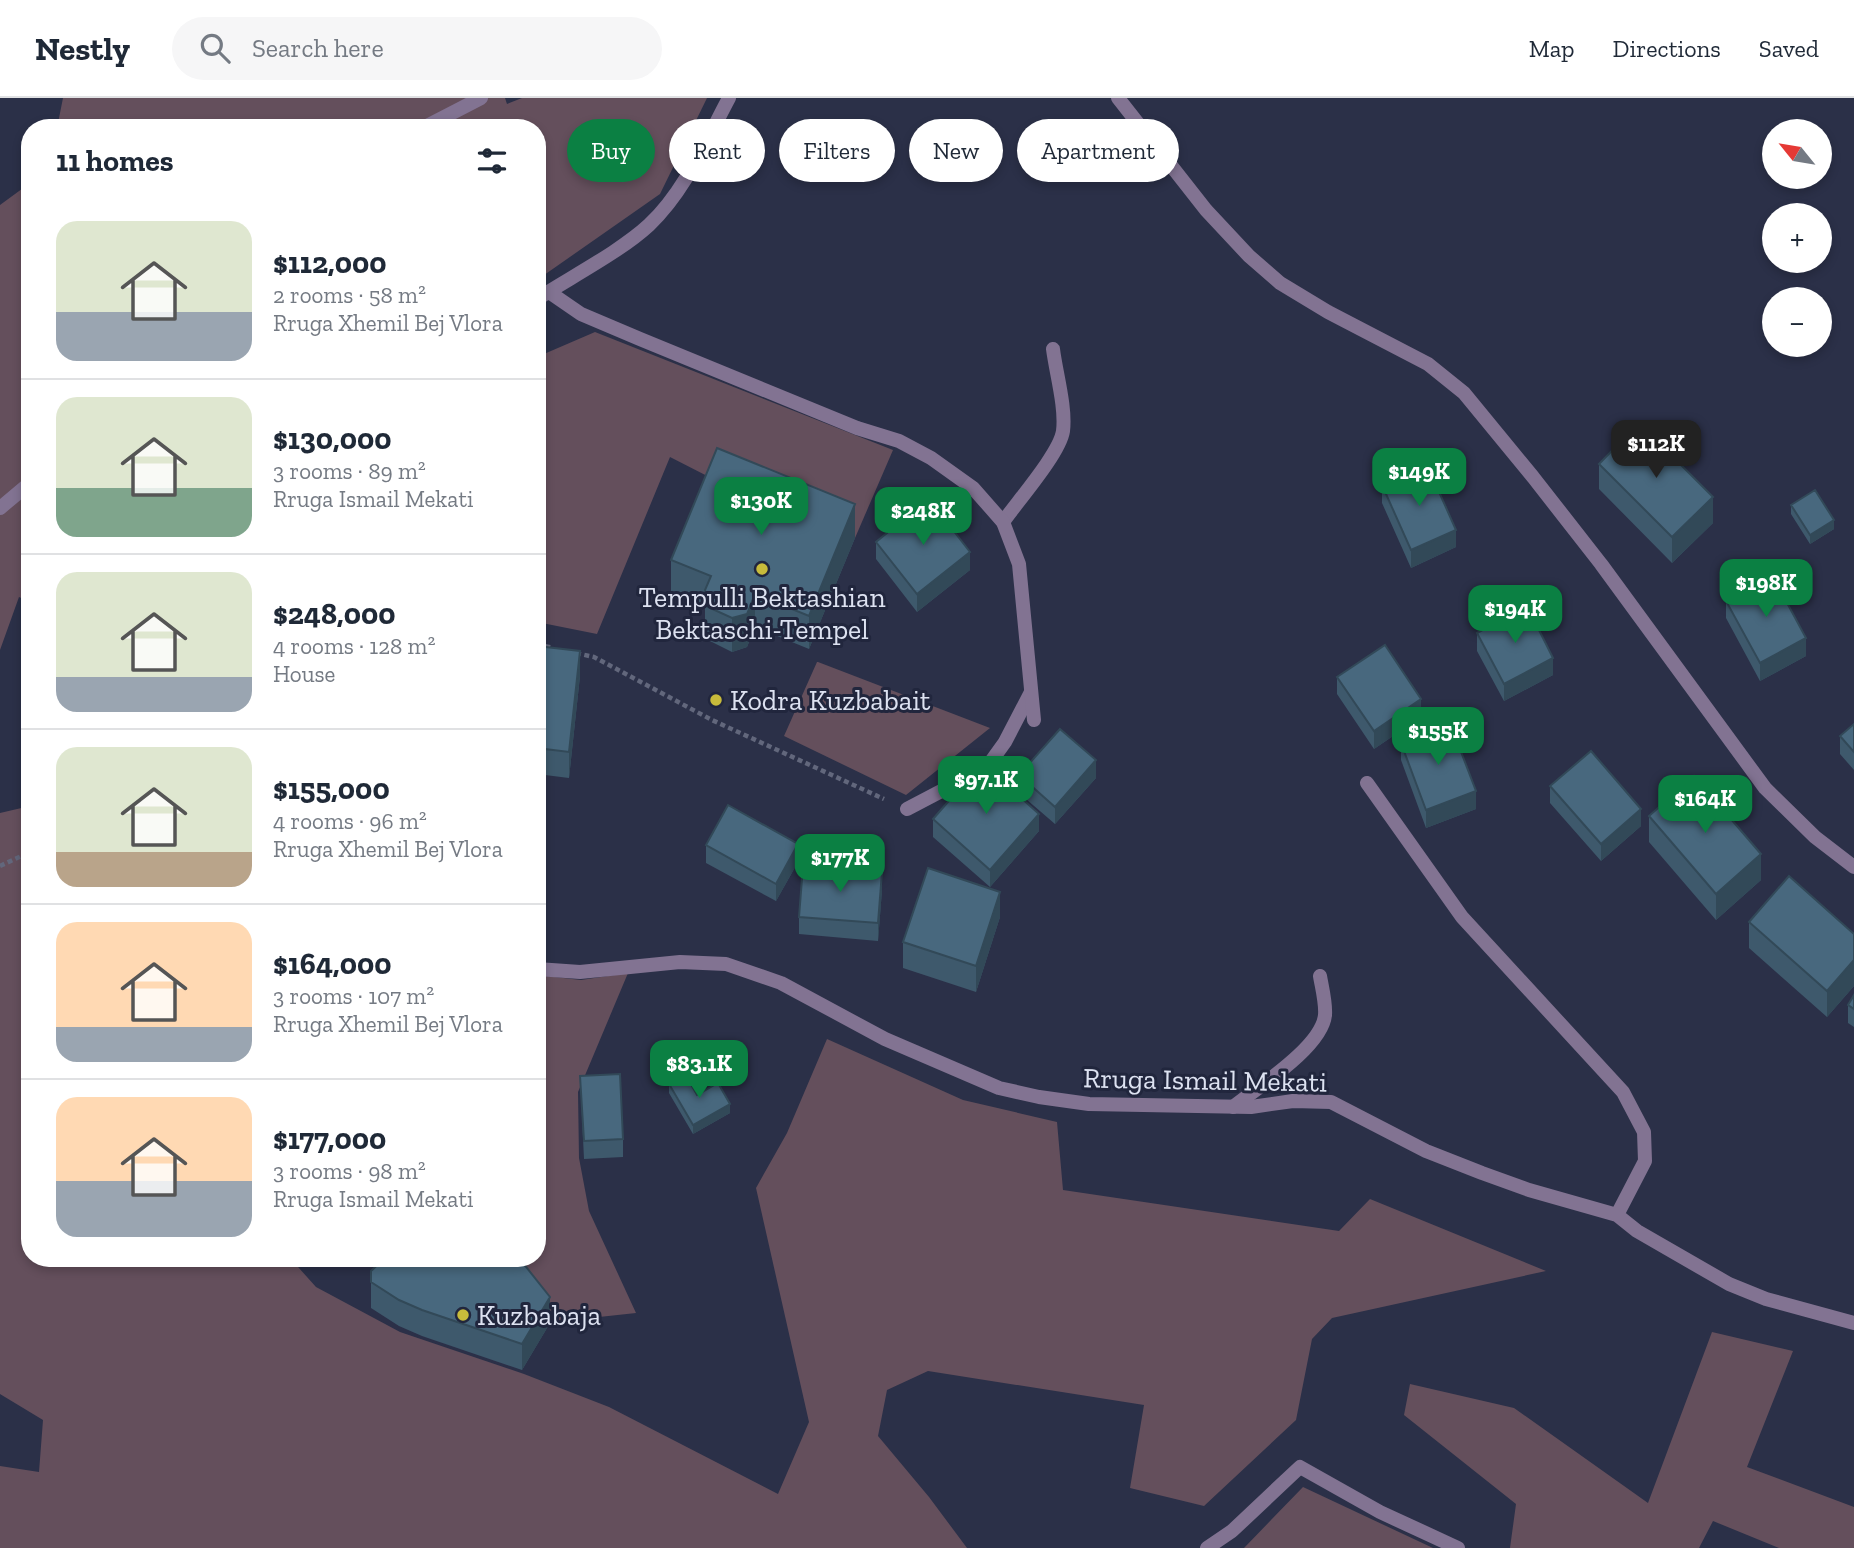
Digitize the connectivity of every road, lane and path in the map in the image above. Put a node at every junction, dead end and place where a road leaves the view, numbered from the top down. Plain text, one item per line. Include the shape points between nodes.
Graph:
1 (481, 98) edge
2 (729, 98) edge
3 (1118, 98) edge
4 (440, 119) edge
5 (546, 293) edge
6 (546, 296) edge
7 (1053, 349) dead end
8 (21, 490) edge
9 (0, 508) edge
10 (1003, 522) junction
11 (546, 646) edge
12 (560, 649) edge
13 (571, 652) edge
14 (1031, 692) junction
15 (1034, 720) dead end
16 (1367, 783) dead end
17 (907, 809) joint
18 (21, 856) edge
19 (0, 866) edge
20 (1854, 867) edge
21 (546, 969) edge
22 (1320, 976) dead end
23 (1233, 1107) junction
24 (1617, 1215) junction
25 (1854, 1323) edge
26 (1207, 1548) edge
27 (1458, 1548) edge

1 - 4 street
2 - 5 street via 693,165 649,225
3 - 20 street via 1206,210 1249,256 1280,282 1428,364 1464,393 1601,564 1765,788
6 - 10 street via 857,428 900,440 973,488
7 - 10 street via 1063,433
8 - 9 street
10 - 14 street via 1019,564
11 - 12 path
13 - 17 path via 594,657 712,719
14 - 15 street
14 - 17 street via 987,766
16 - 24 street via 1462,917 1623,1092 1644,1132 1645,1161
18 - 19 path
21 - 23 street, Rruga Ismail Mekati via 580,972 680,962 726,964 781,983 885,1039 999,1088 1089,1104
22 - 23 street via 1325,1016 1319,1033
23 - 24 street, Rruga Ismail Mekati via 1331,1102 1426,1151 1528,1190
24 - 25 street, Rruga Ismail Mekati via 1729,1284
26 - 27 street via 1232,1531 1300,1466 1380,1512

